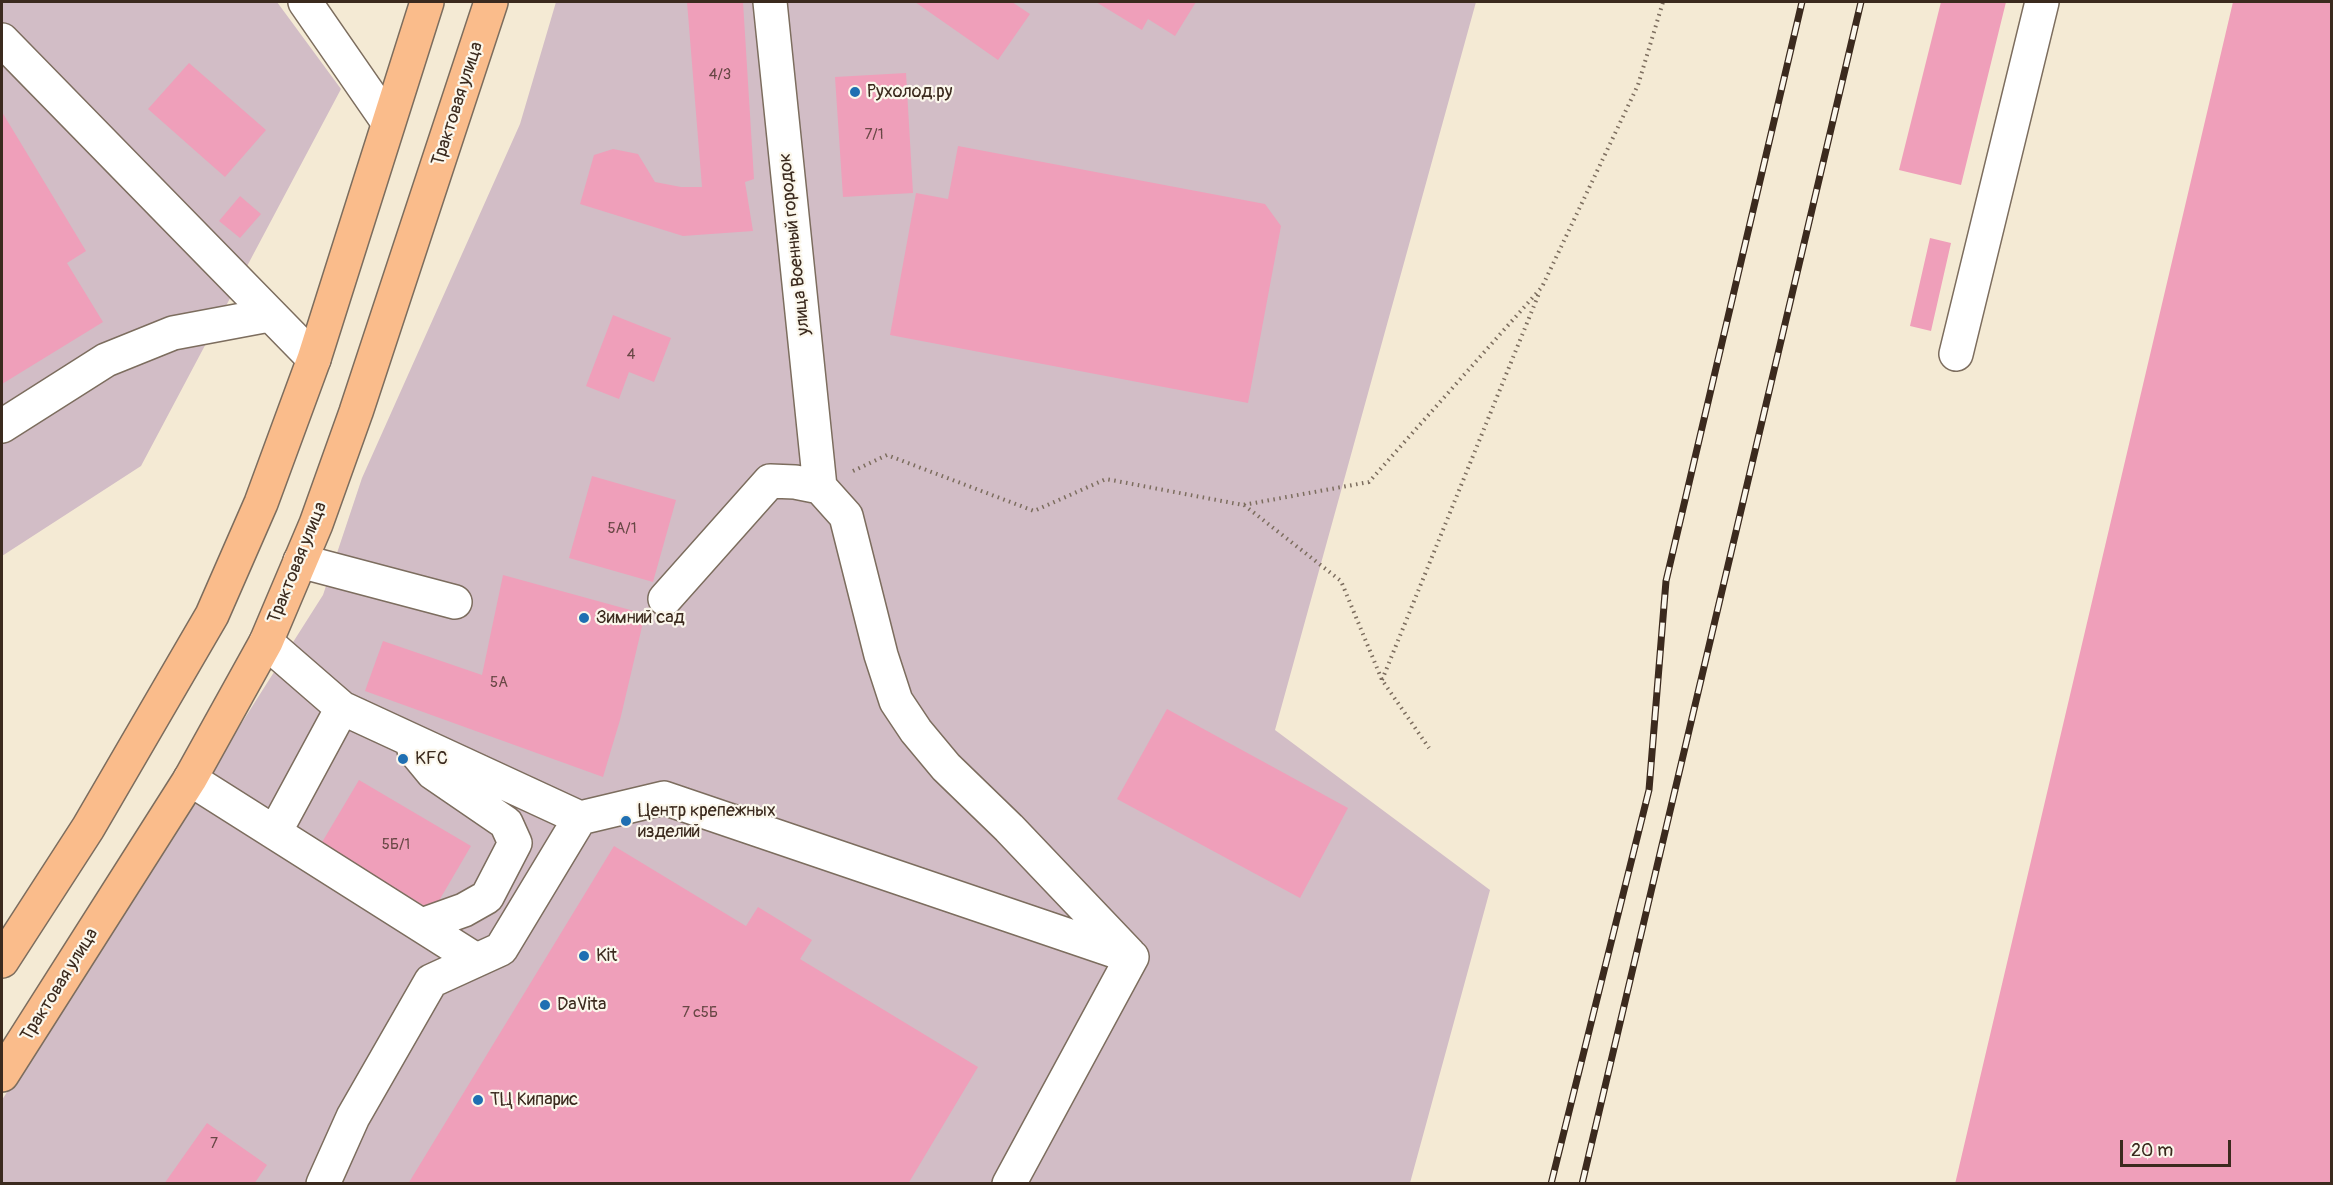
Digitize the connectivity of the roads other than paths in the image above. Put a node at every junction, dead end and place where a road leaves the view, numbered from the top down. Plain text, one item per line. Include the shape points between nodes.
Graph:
1 (305, 2) edge
2 (427, 2) edge
3 (491, 2) edge
4 (770, 2) edge
5 (2042, 2) edge
6 (2, 40) edge
7 (388, 122) junction
8 (269, 315) junction
9 (1956, 354) dead end
10 (314, 358) junction
11 (2, 426) edge
12 (820, 487) junction
13 (300, 561) junction
14 (665, 599) dead end
15 (455, 602) dead end
16 (266, 642) junction
17 (342, 708) junction
18 (400, 735) junction
19 (190, 779) junction
20 (580, 818) junction
21 (275, 832) junction
22 (422, 926) junction
23 (1132, 957) junction
24 (476, 960) junction
25 (2, 961) edge
26 (2, 1075) edge
27 (323, 1184) edge
28 (1009, 1184) edge

1 - 7 street
2 - 7 main road
3 - 13 main road, Трактовая улица via 356,412
4 - 12 street, улица Военный городок
5 - 9 street
6 - 8 street
7 - 10 main road
8 - 10 street
8 - 11 street via 173,333 106,360
10 - 25 main road via 261,503 212,615 88,828
12 - 14 street via 770,481
12 - 23 street via 846,516 896,701 916,731 960,781
13 - 15 street
13 - 16 main road, Трактовая улица
16 - 17 street
16 - 19 main road, Трактовая улица
17 - 18 street
17 - 21 street
18 - 20 street
18 - 22 street via 433,773 506,823 514,843 487,897
19 - 21 street
19 - 26 main road, Трактовая улица
20 - 23 street via 664,798
20 - 24 street via 501,949
21 - 22 street
22 - 24 street
23 - 28 street
24 - 27 street via 431,981 353,1117

